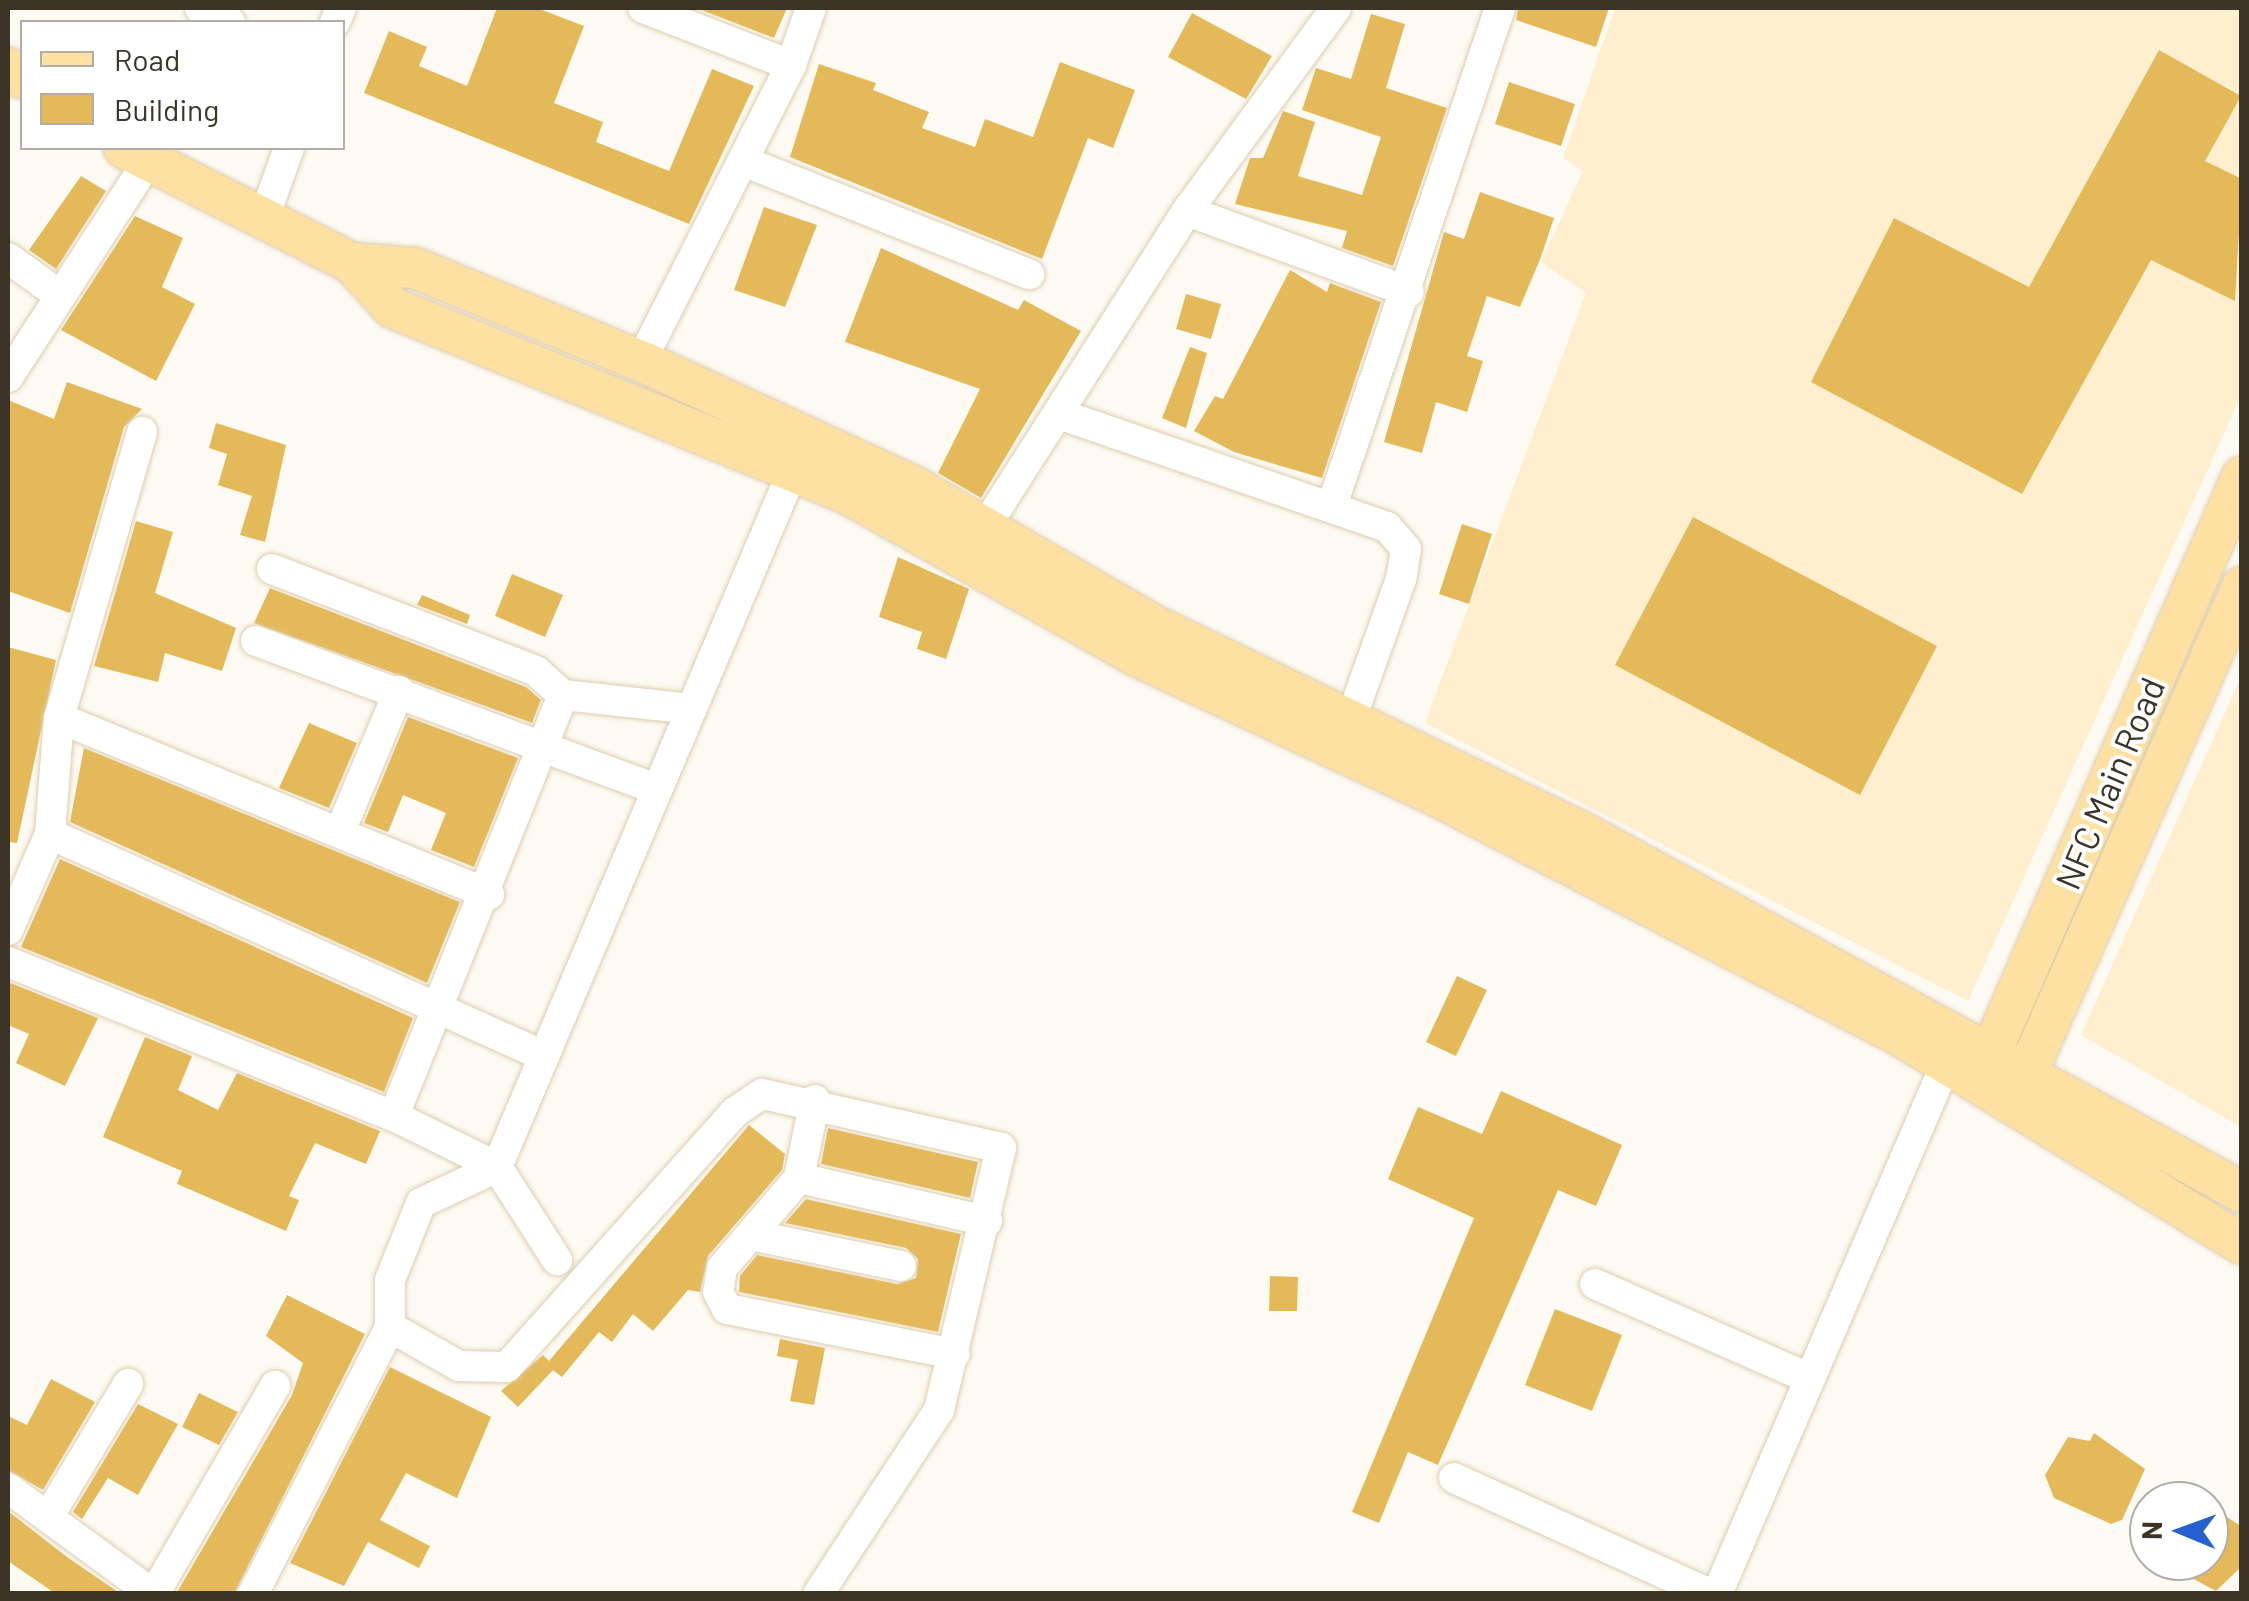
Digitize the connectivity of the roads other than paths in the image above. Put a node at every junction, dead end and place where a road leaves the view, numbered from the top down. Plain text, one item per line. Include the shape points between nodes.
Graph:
1 (200, 8) edge
2 (643, 8) edge
3 (811, 8) edge
4 (1336, 8) edge
5 (1500, 8) edge
6 (226, 20) edge
7 (790, 65) junction
8 (287, 150) edge
9 (136, 155) edge
10 (744, 162) junction
11 (1186, 211) junction
12 (263, 220) junction
13 (8, 258) edge
14 (352, 263) junction
15 (1028, 274) dead end
16 (1409, 292) junction
17 (58, 294) junction
18 (641, 360) junction
19 (10, 362) edge
20 (1059, 414) junction
21 (142, 432) dead end
22 (794, 468) junction
23 (2242, 477) edge
24 (1332, 506) junction
25 (985, 527) junction
26 (272, 570) dead end
27 (2242, 587) edge
28 (256, 641) dead end
29 (399, 691) junction
30 (563, 694) junction
31 (691, 709) junction
32 (1352, 716) junction
33 (59, 718) junction
34 (545, 752) junction
35 (657, 790) junction
36 (341, 830) junction
37 (50, 834) junction
38 (488, 894) junction
39 (8, 930) edge
40 (8, 962) edge
41 (443, 1005) junction
42 (544, 1056) junction
43 (1970, 1070) junction
44 (2019, 1093) junction
45 (815, 1100) junction
46 (394, 1116) junction
47 (496, 1167) junction
48 (799, 1178) junction
49 (2242, 1192) edge
50 (986, 1221) junction
51 (756, 1236) junction
52 (2242, 1244) edge
53 (557, 1260) dead end
54 (901, 1266) dead end
55 (1595, 1284) dead end
56 (390, 1326) junction
57 (954, 1354) junction
58 (1808, 1378) junction
59 (128, 1384) dead end
60 (275, 1386) dead end
61 (1454, 1478) dead end
62 (8, 1488) edge
63 (50, 1514) junction
64 (154, 1594) edge
65 (253, 1594) edge
66 (818, 1594) edge
67 (1714, 1594) edge

1 - 6 street
2 - 7 street
3 - 7 street
4 - 11 street
5 - 16 street
7 - 10 street
8 - 12 street
9 - 12 main road
9 - 17 street
10 - 15 street
10 - 18 street
11 - 16 street
11 - 20 street
12 - 14 main road
13 - 17 street
14 - 18 main road via 415,268
14 - 22 main road via 393,308
16 - 24 street
17 - 19 street
18 - 25 main road
20 - 24 street
20 - 25 street
21 - 33 street
22 - 31 street
22 - 43 main road via 899,518 1137,656 1442,798
23 - 43 main road, NFC Main Road
24 - 32 street via 1387,527 1406,548
25 - 32 main road via 1153,626
26 - 30 street via 536,671
27 - 44 main road, NFC Main Road
28 - 29 street
29 - 34 street
29 - 36 street
30 - 31 street
30 - 34 street
31 - 35 street
32 - 43 main road
33 - 36 street
33 - 37 street
34 - 35 street
34 - 38 street
35 - 42 street
36 - 38 street
37 - 39 street
37 - 41 street
38 - 41 street
40 - 46 street
41 - 42 street
41 - 46 street
42 - 47 street
43 - 44 main road
43 - 58 street
44 - 49 main road
44 - 52 main road
45 - 48 street
45 - 50 street via 1001,1148
45 - 56 street via 762,1094 735,1112 507,1367 459,1366
46 - 47 street
47 - 53 street
47 - 56 street via 421,1203 390,1280
48 - 50 street
48 - 51 street
50 - 57 street
51 - 54 street
51 - 57 street via 722,1268 718,1292 727,1309
55 - 58 street
56 - 65 street
57 - 66 street via 931,1428
58 - 67 street
59 - 63 street
60 - 64 street
61 - 67 street
62 - 63 street
63 - 64 street

